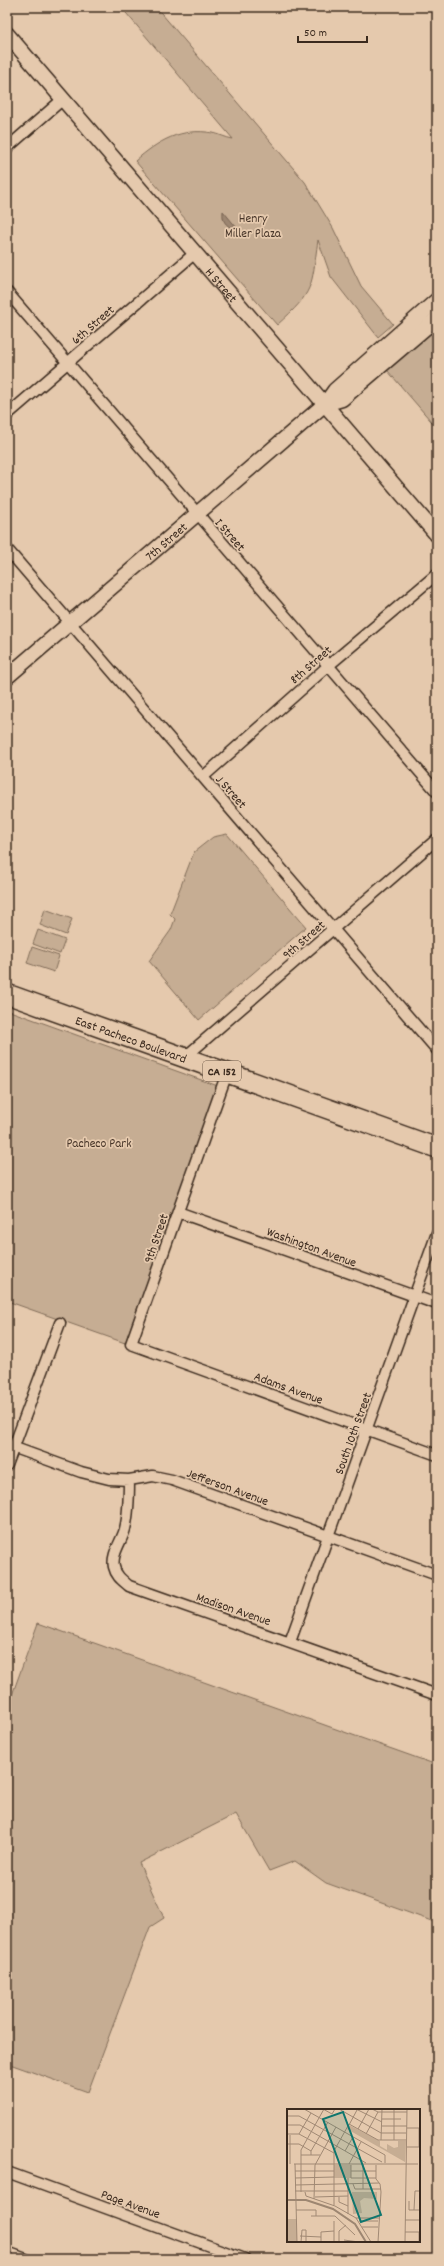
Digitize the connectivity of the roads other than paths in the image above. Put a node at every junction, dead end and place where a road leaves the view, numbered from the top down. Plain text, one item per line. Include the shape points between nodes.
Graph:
1 (7, 34) edge
2 (63, 99) junction
3 (7, 148) edge
4 (195, 253) junction
5 (7, 292) edge
6 (437, 300) edge
7 (437, 318) edge
8 (68, 362) junction
9 (324, 404) junction
10 (7, 415) edge
11 (196, 514) junction
12 (437, 536) edge
13 (7, 549) edge
14 (437, 574) edge
15 (70, 622) junction
16 (328, 666) junction
17 (7, 677) edge
18 (203, 777) junction
19 (437, 792) edge
20 (437, 839) edge
21 (334, 930) junction
22 (7, 994) edge
23 (437, 1050) edge
24 (184, 1058) junction
25 (227, 1073) junction
26 (437, 1148) edge
27 (178, 1212) junction
28 (437, 1233) edge
29 (415, 1296) junction
30 (437, 1304) edge
31 (60, 1323) dead end
32 (131, 1344) joint
33 (367, 1429) junction
34 (10, 1446) edge
35 (437, 1455) edge
36 (7, 1465) edge
37 (129, 1480) junction
38 (328, 1535) junction
39 (437, 1575) edge
40 (290, 1642) junction
41 (437, 1695) edge
42 (7, 2172) edge
43 (7, 2252) edge
44 (26, 2259) edge
45 (245, 2259) edge

1 - 2 street, H Street
2 - 3 street
2 - 4 street, H Street
4 - 8 street, 6th Street
4 - 9 street, H Street
5 - 8 street, I Street
6 - 9 street, 7th Street via 335,390
7 - 9 street, 7th Street via 342,399
8 - 10 street, 6th Street
8 - 11 street, I Street
9 - 11 street, 7th Street
9 - 12 street, H Street
11 - 15 street, 7th Street
11 - 16 street, I Street
13 - 15 street, J Street
14 - 16 street, 8th Street
15 - 17 street, 7th Street
15 - 18 street, J Street
16 - 18 street, 8th Street
16 - 19 street, I Street
18 - 21 street, J Street
20 - 21 street, 9th Street
21 - 23 street, J Street
21 - 24 street, 9th Street
22 - 24 highway, East Pacheco Boulevard / CA 152
24 - 25 highway, East Pacheco Boulevard / CA 152
25 - 26 highway, East Pacheco Boulevard / CA 152
25 - 27 street, 9th Street
27 - 29 street, Washington Avenue
27 - 32 street, 9th Street
28 - 29 street, South 10th Street
29 - 30 street, Washington Avenue
29 - 33 street, South 10th Street
31 - 34 street
32 - 33 street, Adams Avenue
33 - 35 street, Adams Avenue
33 - 38 street, South 10th Street
34 - 36 street
34 - 37 street, Jefferson Avenue via 81,1472
37 - 38 street, Jefferson Avenue via 153,1476 172,1480
37 - 40 street, Madison Avenue via 125,1529 113,1566 117,1576 129,1586
38 - 39 street, Jefferson Avenue
38 - 40 street, South 10th Street
40 - 41 street, Madison Avenue
42 - 45 street, Page Avenue
43 - 44 street

